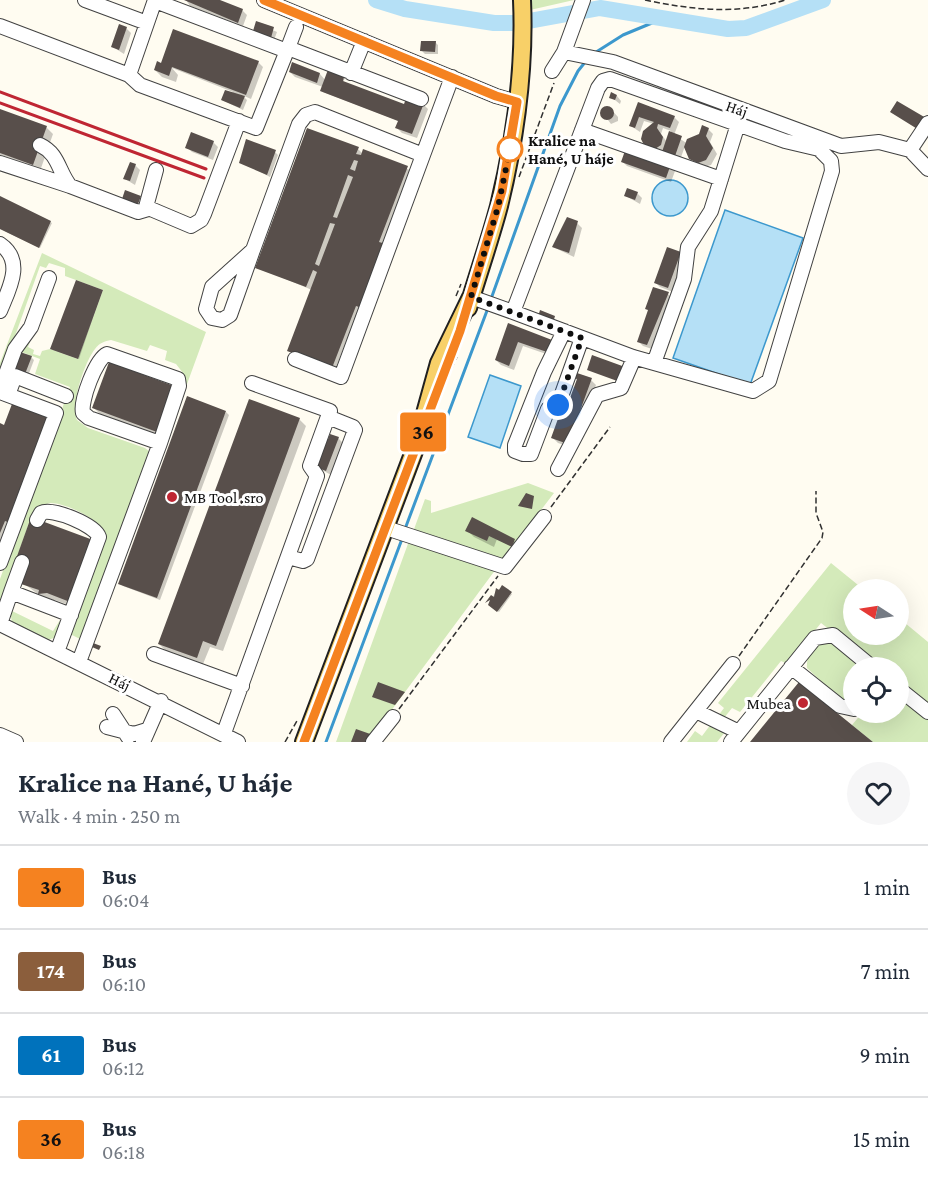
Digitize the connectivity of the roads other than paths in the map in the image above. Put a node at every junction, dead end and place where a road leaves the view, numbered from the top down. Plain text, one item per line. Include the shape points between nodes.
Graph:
1 (85, 0) edge
2 (264, 0) edge
3 (583, 0) edge
4 (155, 1) edge
5 (522, 4) edge
6 (147, 23) junction
7 (0, 26) edge
8 (296, 27) dead end
9 (364, 40) junction
10 (288, 50) junction
11 (564, 52) junction
12 (552, 71) dead end
13 (351, 73) junction
14 (129, 75) junction
15 (452, 77) junction
16 (421, 99) dead end
17 (517, 102) junction
18 (239, 121) junction
19 (928, 123) edge
20 (738, 124) junction
21 (582, 130) junction
22 (40, 145) dead end
23 (910, 150) junction
24 (423, 154) junction
25 (0, 163) edge
26 (928, 169) edge
27 (156, 170) dead end
28 (721, 179) junction
29 (70, 186) junction
30 (148, 209) junction
31 (0, 244) edge
32 (253, 250) junction
33 (49, 278) dead end
34 (483, 301) junction
35 (0, 311) edge
36 (513, 312) junction
37 (564, 331) junction
38 (582, 338) junction
39 (634, 358) junction
40 (295, 359) dead end
41 (654, 363) junction
42 (252, 382) dead end
43 (3, 392) edge
44 (66, 396) dead end
45 (532, 402) junction
46 (548, 409) junction
47 (328, 417) junction
48 (160, 443) junction
49 (558, 469) dead end
50 (544, 518) road end
51 (37, 520) dead end
52 (399, 532) junction
53 (5, 536) edge
54 (288, 557) junction
55 (1, 562) edge
56 (22, 562) dead end
57 (11, 592) junction
58 (71, 615) junction
59 (0, 624) edge
60 (57, 652) junction
61 (154, 654) dead end
62 (859, 657) edge
63 (79, 662) junction
64 (733, 664) road end
65 (791, 667) junction
66 (242, 686) junction
67 (909, 697) edge
68 (161, 701) junction
69 (843, 707) edge
70 (696, 711) junction
71 (928, 712) edge
72 (393, 717) road end
73 (110, 721) dead end
74 (224, 734) junction
75 (0, 735) edge
76 (145, 736) edge
77 (735, 737) edge
78 (127, 738) edge
79 (16, 742) edge
80 (238, 742) edge
81 (304, 742) edge
82 (373, 742) edge
83 (671, 742) edge

1 - 6 street
2 - 9 street
3 - 11 street
4 - 6 street
4 - 10 street
5 - 17 main road
6 - 14 street
7 - 14 street
8 - 10 street
9 - 13 street
9 - 15 street
10 - 13 street
10 - 18 street via 258,126
11 - 12 street
11 - 23 street, Háj via 613,62 841,146 879,142
13 - 16 street
14 - 18 street via 140,85
15 - 17 street
15 - 24 street
17 - 34 main road
18 - 30 street via 201,220 191,226
19 - 23 street
20 - 21 street via 610,79 598,88
20 - 28 street
20 - 41 street via 819,149 831,161 832,171 769,381 753,391
21 - 28 street
21 - 36 street
22 - 29 street via 56,156
23 - 26 street
24 - 32 street via 315,112 308,113 299,124
24 - 40 street via 341,377
25 - 29 street
27 - 30 street via 146,202
28 - 41 street via 711,211 688,247 684,279
29 - 30 street via 138,212
31 - 35 street via 11,255 14,271
32 - 32 street via 210,290 206,305 212,318 222,320 230,315
33 - 43 street via 31,327 15,349
34 - 36 street
34 - 52 main road via 453,354 416,446
36 - 37 street
37 - 38 street
37 - 45 street
38 - 39 street
38 - 46 street via 558,405
39 - 41 street
39 - 49 street via 621,388 597,395
42 - 47 street via 330,411
43 - 44 street via 16,374
43 - 53 street via 56,414
45 - 46 street
45 - 46 street via 515,451 531,454
47 - 54 street via 310,466 317,476
47 - 54 street via 355,430 307,559
48 - 48 street via 83,413 82,404 103,356 115,354 178,379
48 - 63 street
50 - 52 street via 505,567
51 - 58 street via 49,510 90,526 99,534
52 - 81 main road
53 - 55 street
54 - 66 street
56 - 57 street
57 - 58 street
57 - 59 street
58 - 60 street
59 - 60 street, Háj
60 - 63 street, Háj
61 - 66 street
62 - 65 street via 829,633 815,638
63 - 68 street, Háj
64 - 70 street
65 - 69 street
65 - 77 street
66 - 74 street
67 - 71 street
68 - 74 street, Háj
68 - 76 street
70 - 77 street
70 - 83 street
72 - 82 street
73 - 78 street
74 - 80 street, Háj
75 - 79 street
76 - 78 street

